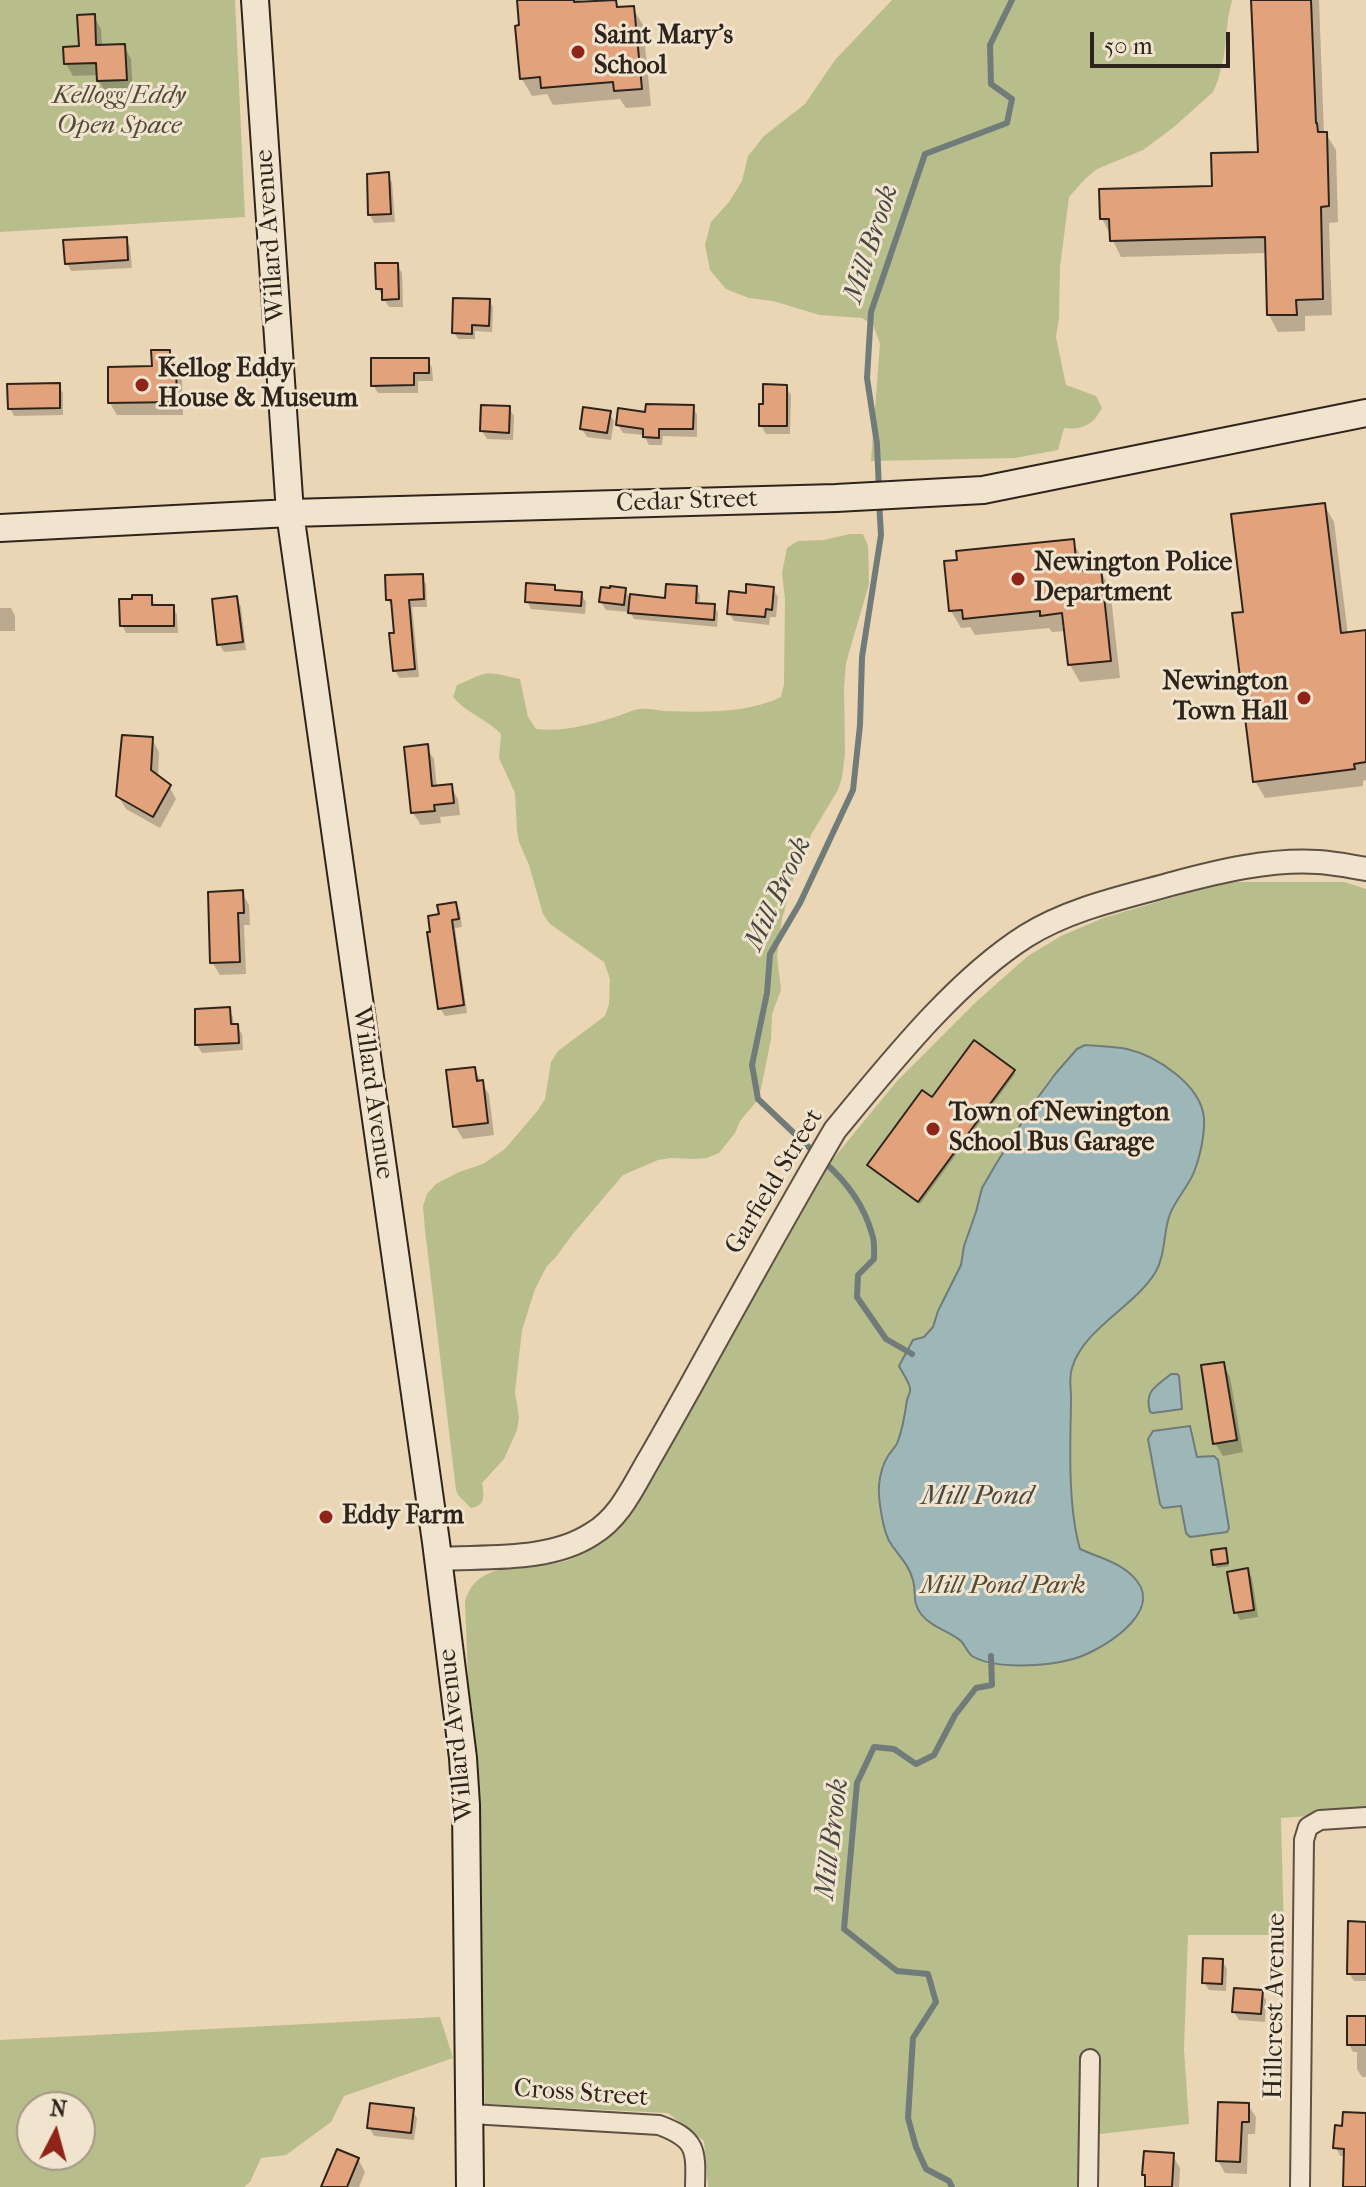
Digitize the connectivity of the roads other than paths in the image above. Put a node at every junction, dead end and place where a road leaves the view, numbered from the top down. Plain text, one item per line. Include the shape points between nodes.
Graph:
1 (255, 0) edge
2 (1366, 413) edge
3 (290, 513) junction
4 (0, 528) edge
5 (1366, 869) edge
6 (438, 1559) junction
7 (1366, 1817) edge
8 (1090, 2059) dead end
9 (471, 2114) junction
10 (470, 2187) edge
11 (695, 2187) edge
12 (1088, 2187) edge
13 (1300, 2187) edge

1 - 3 main road, Willard Avenue
2 - 3 main road, Cedar Street via 983,490
3 - 4 main road, Cedar Street
3 - 6 main road, Willard Avenue
5 - 6 street, Garfield Street via 1317,861 1223,871 1131,895 1028,935 939,1011 835,1130 612,1519 582,1540 556,1549
6 - 9 main road, Willard Avenue via 466,1805
7 - 13 street, Hillcrest Avenue via 1320,1820 1308,1827 1304,1840
8 - 12 street
9 - 10 main road, Willard Avenue
9 - 11 street, Cross Street via 659,2125 685,2137 695,2151

